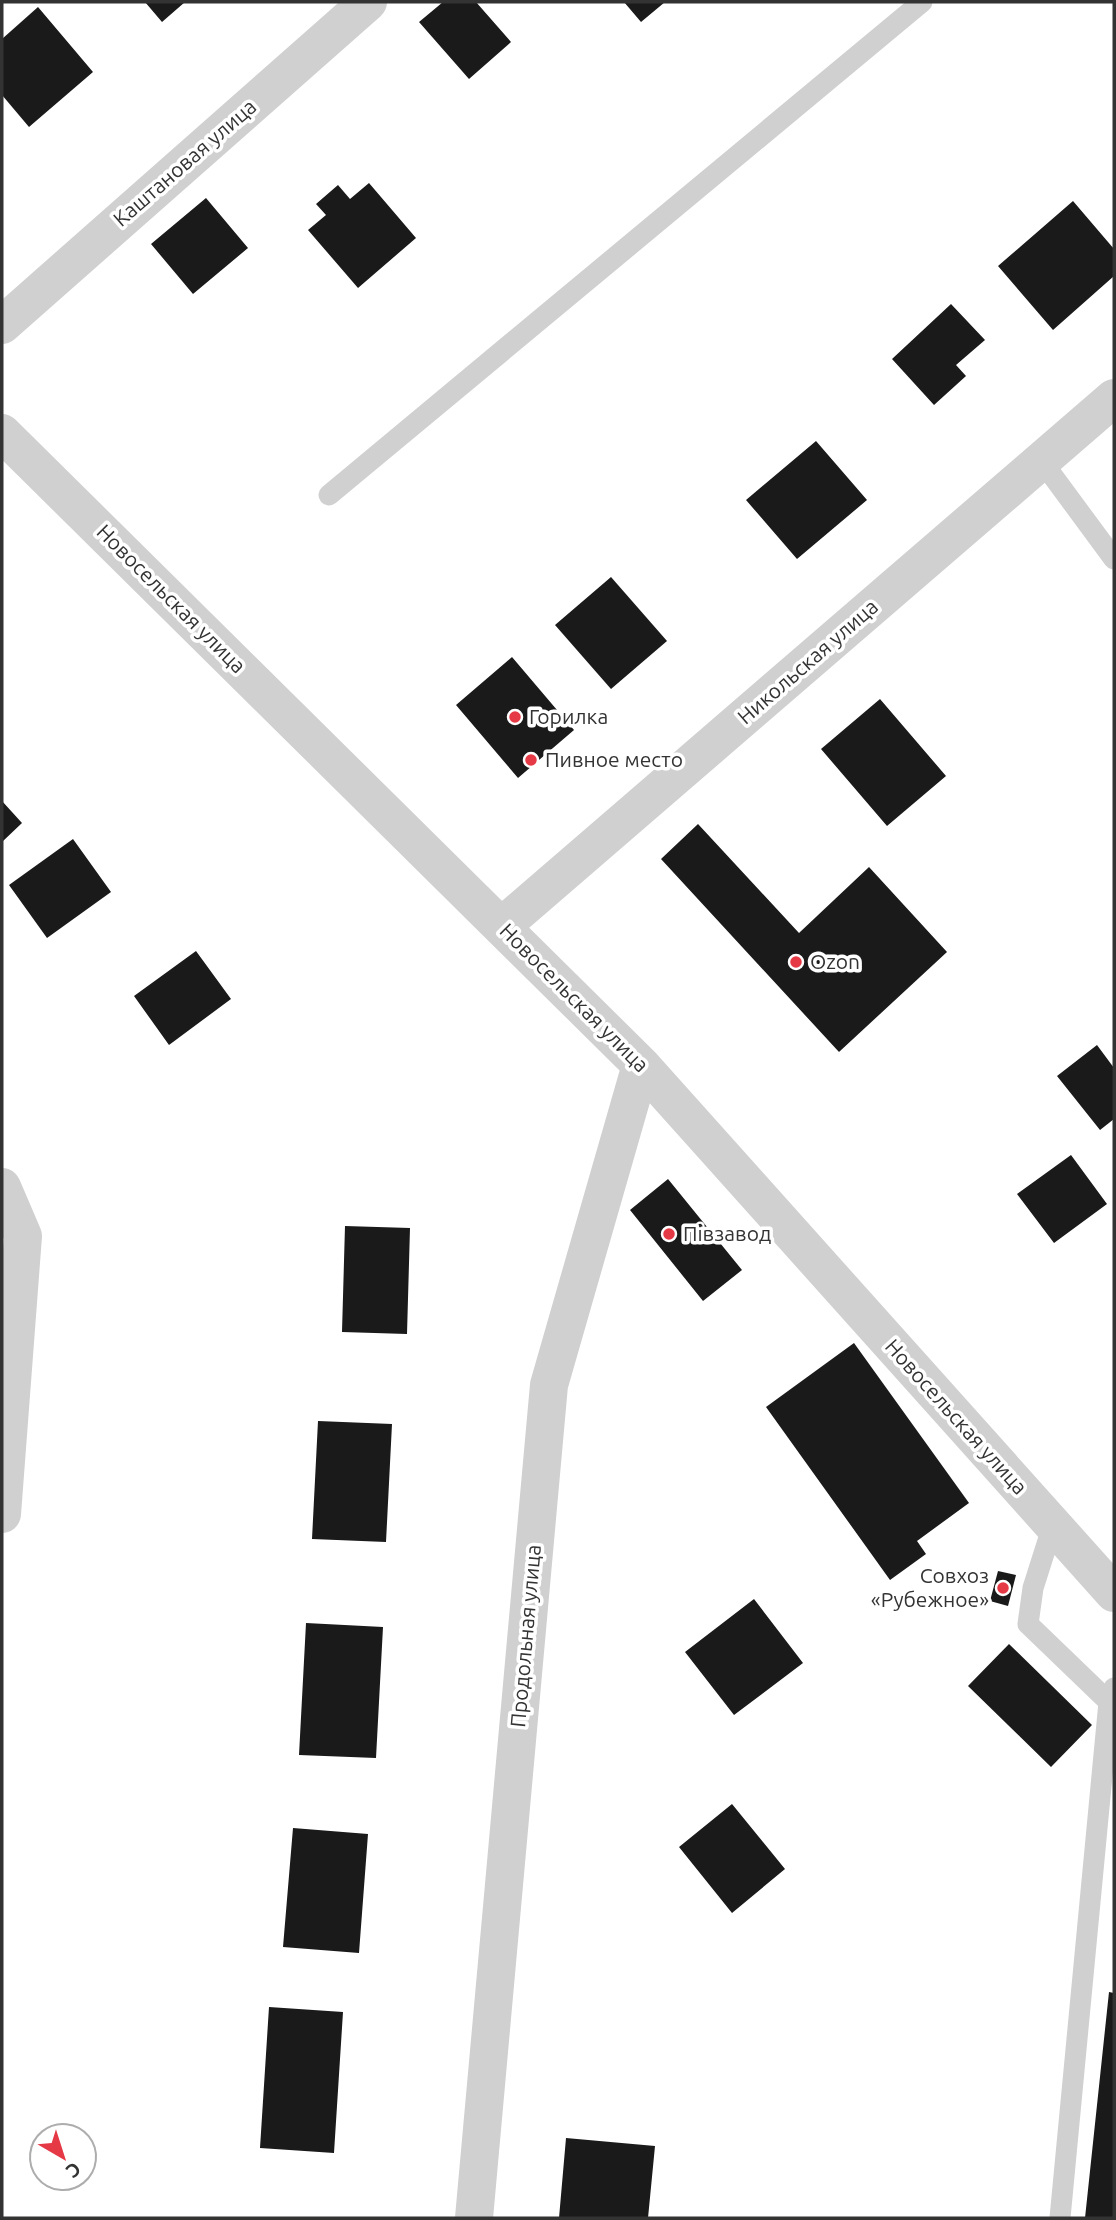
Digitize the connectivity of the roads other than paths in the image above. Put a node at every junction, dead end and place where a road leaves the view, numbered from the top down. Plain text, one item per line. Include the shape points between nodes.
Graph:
1 (368, 2) edge
2 (922, 2) edge
3 (2, 325) edge
4 (1114, 398) edge
5 (2, 433) edge
6 (1041, 460) junction
7 (329, 495) dead end
8 (1114, 559) edge
9 (502, 926) junction
10 (641, 1065) junction
11 (2, 1187) edge
12 (2, 1514) edge
13 (1053, 1525) junction
14 (1114, 1593) edge
15 (1112, 1695) edge
16 (474, 2218) edge
17 (1060, 2218) edge

1 - 3 street, Каштановая улица
2 - 7 lane
4 - 6 street, Никольская улица
5 - 9 street, Новосельская улица
6 - 8 lane
6 - 9 street, Никольская улица
9 - 10 street, Новосельская улица
10 - 13 street, Новосельская улица
10 - 16 street, Продольная улица via 549,1385
11 - 12 street via 23,1236
13 - 14 street, Новосельская улица
13 - 15 lane via 1033,1588 1028,1624
15 - 17 lane

